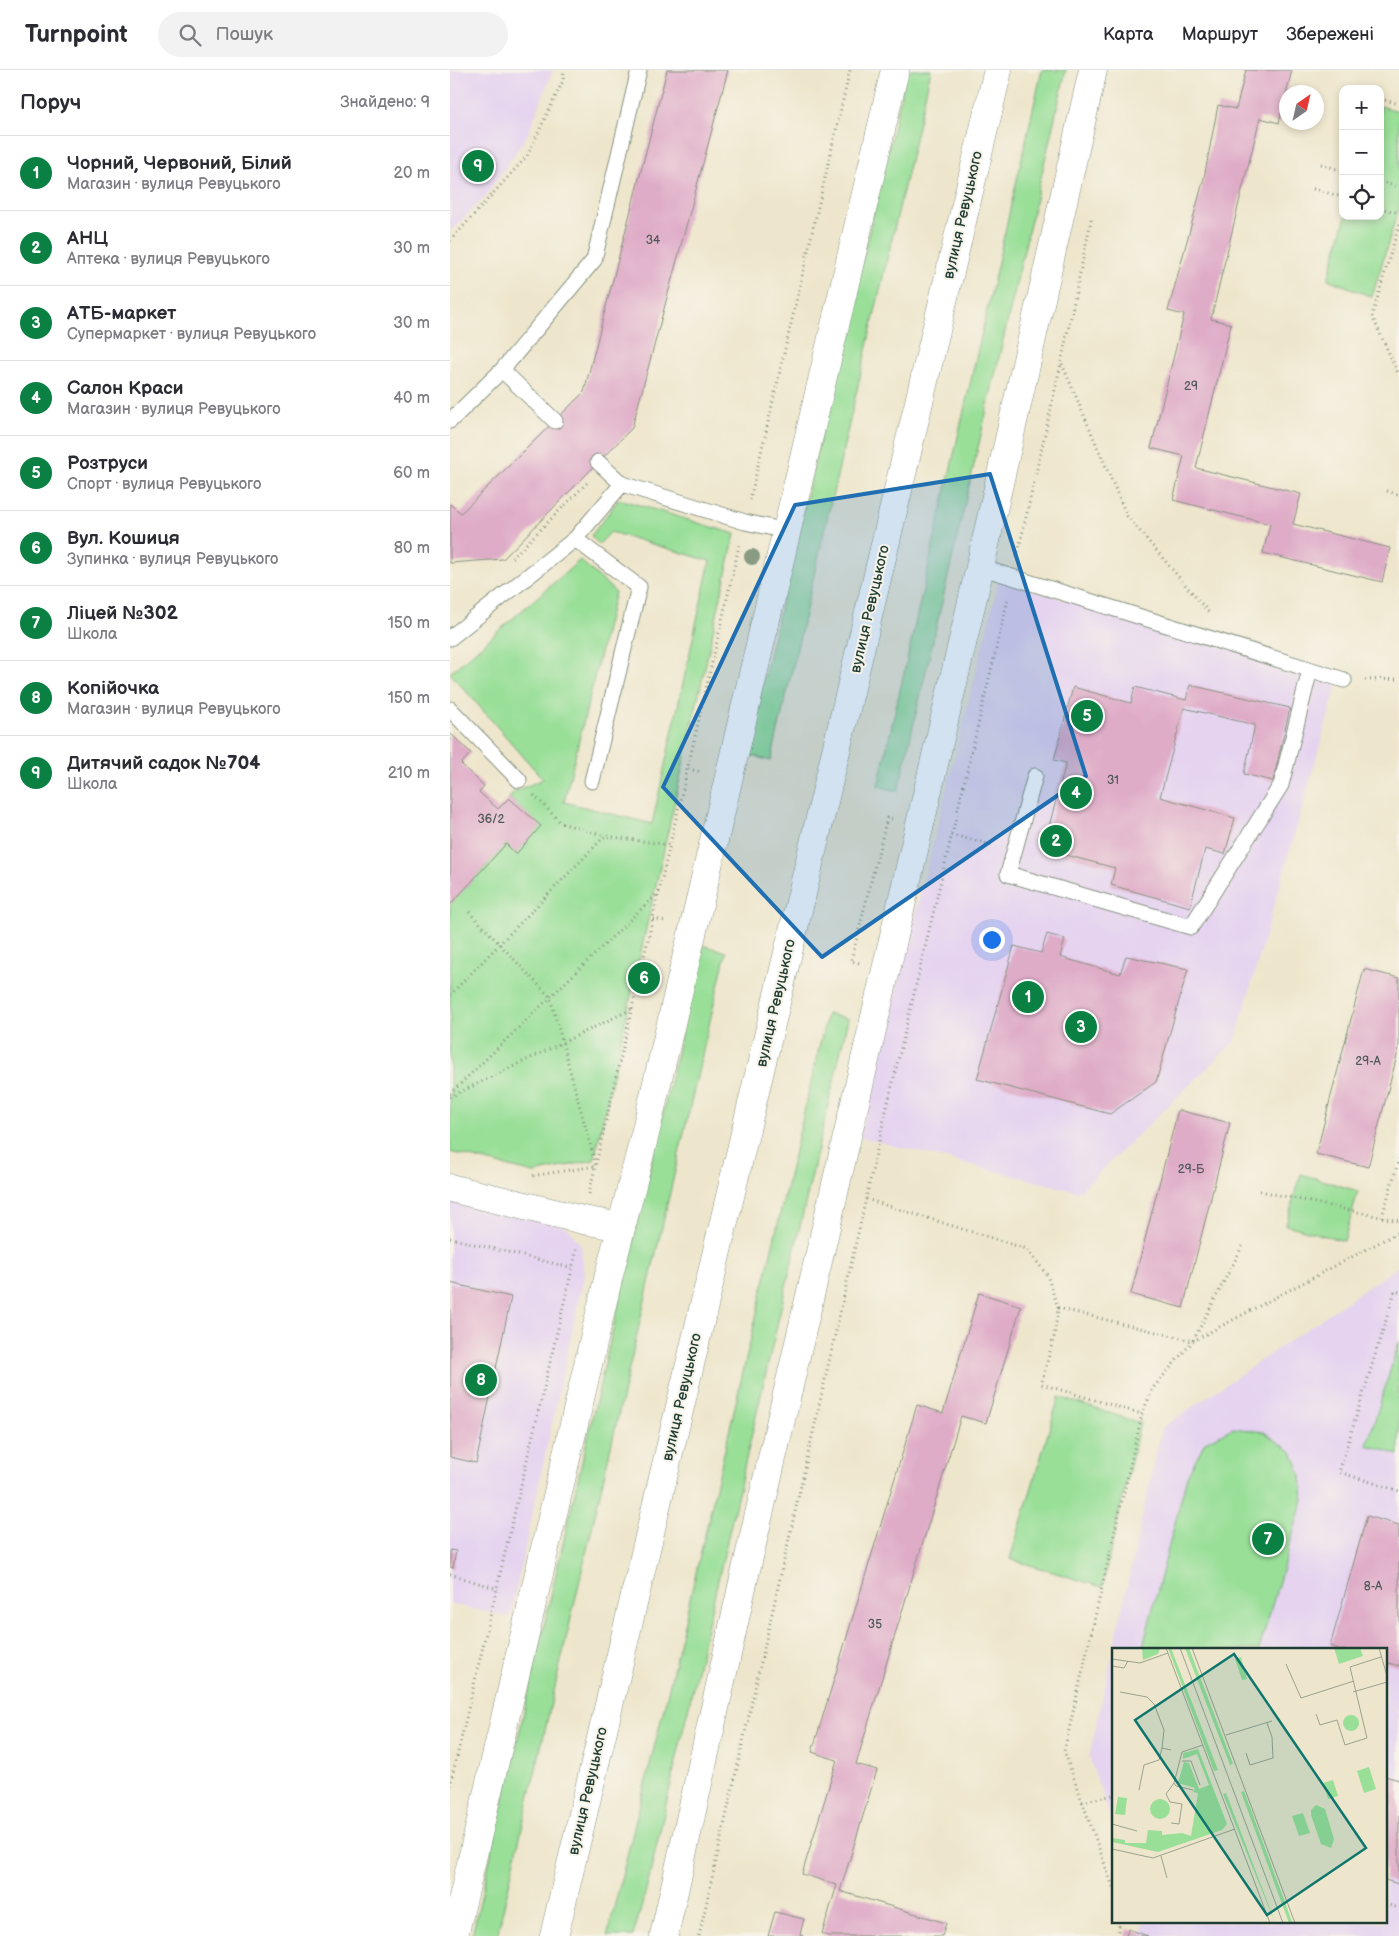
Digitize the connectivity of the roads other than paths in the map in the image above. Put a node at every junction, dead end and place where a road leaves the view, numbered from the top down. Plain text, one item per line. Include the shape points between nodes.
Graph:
1 (638, 70) edge
2 (895, 70) edge
3 (998, 70) edge
4 (1093, 70) edge
5 (502, 370) junction
6 (450, 420) edge
7 (555, 420) dead end
8 (598, 462) dead end
9 (622, 484) junction
10 (787, 531) junction
11 (576, 540) junction
12 (980, 566) junction
13 (450, 638) edge
14 (1310, 670) junction
15 (1344, 680) road end
16 (450, 710) edge
17 (1035, 776) dead end
18 (520, 780) road end
19 (592, 781) dead end
20 (450, 1188) edge
21 (621, 1227) junction
22 (454, 1936) edge
23 (554, 1936) edge
24 (664, 1936) edge

1 - 5 lane via 594,260
2 - 10 street
3 - 23 street, вулиця Ревуцького
4 - 12 street
5 - 6 lane
5 - 7 lane
8 - 9 lane
9 - 10 lane via 745,522
9 - 11 lane
10 - 21 street
11 - 13 lane
11 - 19 lane via 639,587
12 - 14 lane
12 - 24 street
14 - 15 lane
14 - 17 lane via 1281,785 1191,927 1008,874
16 - 18 lane
20 - 21 street
21 - 22 street

